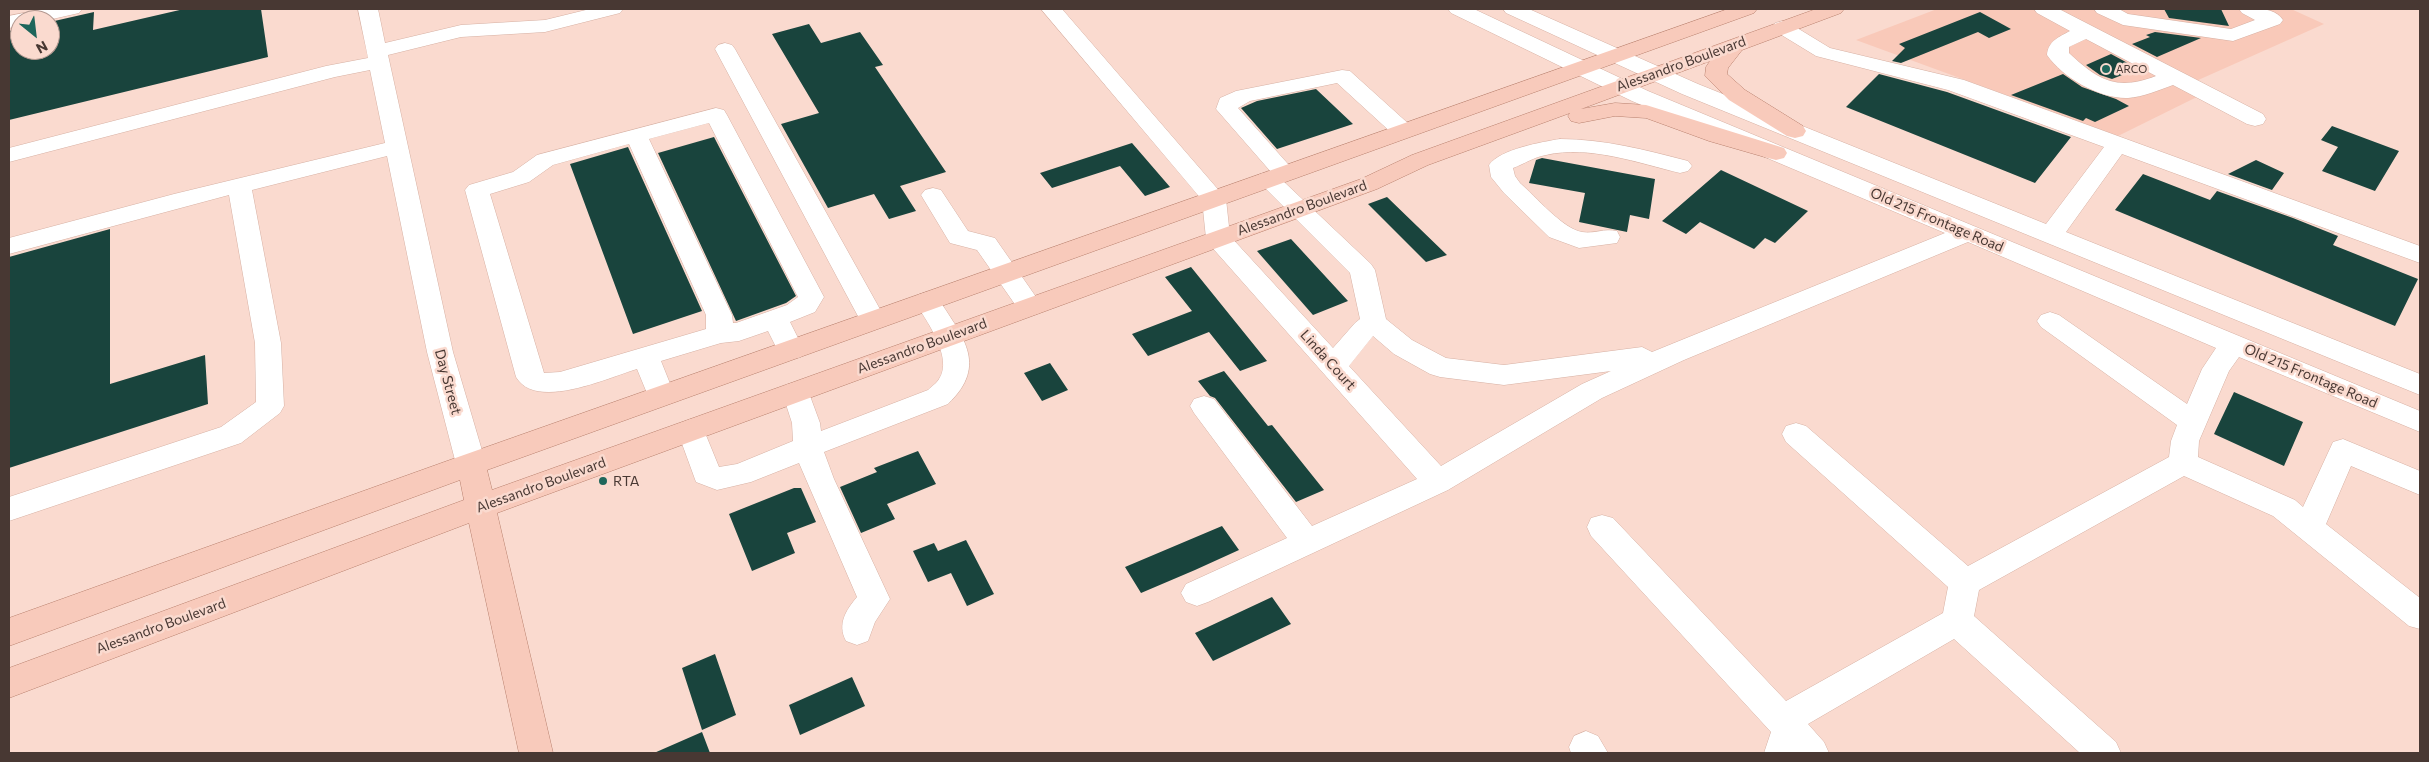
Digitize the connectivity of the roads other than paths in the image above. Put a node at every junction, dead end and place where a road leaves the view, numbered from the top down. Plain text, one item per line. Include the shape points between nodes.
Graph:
1 (72, 9) edge
2 (368, 9) edge
3 (613, 9) edge
4 (1051, 9) edge
5 (1458, 9) edge
6 (1513, 9) edge
7 (1747, 9) edge
8 (1834, 9) edge
9 (2044, 9) edge
10 (2104, 9) edge
11 (2249, 9) edge
12 (9, 22) edge
13 (1782, 28) junction
14 (2086, 31) junction
15 (1735, 45) junction
16 (725, 49) dead end
17 (1615, 56) junction
18 (378, 57) junction
19 (1581, 68) junction
20 (1655, 74) junction
21 (2174, 77) junction
22 (1620, 87) junction
23 (2255, 119) dead end
24 (1403, 131) junction
25 (1794, 132) junction
26 (636, 135) junction
27 (1536, 141) junction
28 (2118, 144) junction
29 (397, 147) junction
30 (1776, 153) junction
31 (9, 155) edge
32 (1493, 157) junction
33 (1680, 166) dead end
34 (1276, 176) junction
35 (1369, 184) junction
36 (239, 186) junction
37 (933, 195) dead end
38 (1214, 199) junction
39 (1298, 209) junction
40 (1968, 233) junction
41 (2051, 236) junction
42 (1608, 237) dead end
43 (1218, 238) junction
44 (9, 246) edge
45 (2420, 255) edge
46 (1005, 273) junction
47 (927, 301) junction
48 (1030, 306) junction
49 (775, 318) junction
50 (873, 320) junction
51 (2050, 321) dead end
52 (1374, 323) junction
53 (720, 334) junction
54 (948, 336) junction
55 (2236, 345) junction
56 (791, 350) junction
57 (1674, 353) junction
58 (646, 358) junction
59 (1334, 366) junction
60 (2420, 385) edge
61 (796, 392) junction
62 (661, 396) junction
63 (1204, 406) dead end
64 (2193, 422) junction
65 (2420, 422) edge
66 (690, 430) junction
67 (1796, 434) dead end
68 (808, 447) junction
69 (2183, 462) junction
70 (471, 464) junction
71 (1438, 482) junction
72 (2420, 484) edge
73 (479, 507) junction
74 (9, 509) edge
75 (1602, 527) dead end
76 (2309, 528) junction
77 (1307, 542) junction
78 (1965, 583) junction
79 (1197, 593) dead end
80 (2420, 616) edge
81 (1957, 621) junction
82 (857, 631) dead end
83 (9, 632) edge
84 (9, 682) edge
85 (1794, 745) edge
86 (536, 753) edge
87 (2104, 753) edge

1 - 12 street
2 - 18 street, Day Street
3 - 18 street via 545,26 461,30
4 - 38 street
5 - 19 street, Old 215 Frontage Road
6 - 17 street, Old 215 Frontage Road
7 - 17 main road
8 - 13 main road, Alessandro Boulevard
9 - 14 street
10 - 11 street via 2123,18 2233,36 2273,20
13 - 15 main road, Alessandro Boulevard
13 - 28 street via 1823,52 1956,85
14 - 21 street
14 - 21 street via 2058,48 2058,55 2078,71 2122,91 2136,90
15 - 20 main road, Alessandro Boulevard
15 - 25 main road via 1717,67 1716,76 1737,95
16 - 50 street
17 - 19 main road
17 - 20 street, Old 215 Frontage Road
18 - 29 street, Day Street
18 - 31 street
19 - 22 street, Old 215 Frontage Road
19 - 24 main road
20 - 22 main road, Alessandro Boulevard
20 - 25 street, Old 215 Frontage Road
21 - 23 street
22 - 30 street, Old 215 Frontage Road
22 - 35 main road, Alessandro Boulevard via 1420,160
24 - 34 main road
24 - 34 street via 1342,76 1244,96 1228,103 1227,109
25 - 41 street, Old 215 Frontage Road
26 - 49 street via 716,115 811,297 803,308
26 - 53 street via 719,315
26 - 58 street via 545,160 521,177 477,190 530,377 539,383 560,382
27 - 30 main road via 1589,113 1631,108 1658,112
27 - 32 street
27 - 33 street via 1619,152
28 - 41 street
28 - 45 street
29 - 36 street
29 - 70 street, Day Street via 440,352
30 - 40 street, Old 215 Frontage Road
32 - 35 main road
32 - 42 street via 1512,188 1558,231 1579,240
34 - 38 main road
34 - 39 street
35 - 39 main road, Alessandro Boulevard
36 - 44 street
36 - 74 street via 268,343 270,406 231,435
37 - 46 street via 960,237 986,244
38 - 43 street
38 - 46 main road
39 - 43 main road, Alessandro Boulevard
39 - 52 street via 1362,270
40 - 55 street, Old 215 Frontage Road
40 - 57 street
41 - 60 street, Old 215 Frontage Road
43 - 48 main road, Alessandro Boulevard
43 - 59 street, Linda Court
46 - 47 main road
46 - 48 street
47 - 50 main road
47 - 54 street
48 - 54 main road, Alessandro Boulevard
49 - 53 street via 739,332
49 - 56 street
50 - 56 main road
51 - 64 street
52 - 57 street via 1403,347 1440,367 1504,375
52 - 59 street via 1364,329
53 - 58 street
54 - 61 main road, Alessandro Boulevard
54 - 68 street via 958,360 954,381 938,397
55 - 64 street via 2224,355
55 - 65 street, Old 215 Frontage Road
56 - 62 main road
57 - 71 street via 1592,391
58 - 62 street
59 - 71 street, Linda Court
61 - 66 main road, Alessandro Boulevard
61 - 68 street via 806,423
62 - 70 main road
63 - 77 street
64 - 69 street via 2185,441
66 - 68 street via 706,474 717,479 741,474
66 - 73 main road, Alessandro Boulevard
67 - 78 street
68 - 82 street via 819,479 874,599 860,617
69 - 76 street via 2284,508
69 - 78 street
70 - 73 main road, Day Street
70 - 83 main road
71 - 77 street
72 - 76 street via 2343,450
73 - 84 main road, Alessandro Boulevard
73 - 86 main road, Day Street
75 - 85 street
76 - 80 street
77 - 79 street
78 - 81 street
81 - 85 street via 1794,714
81 - 87 street

